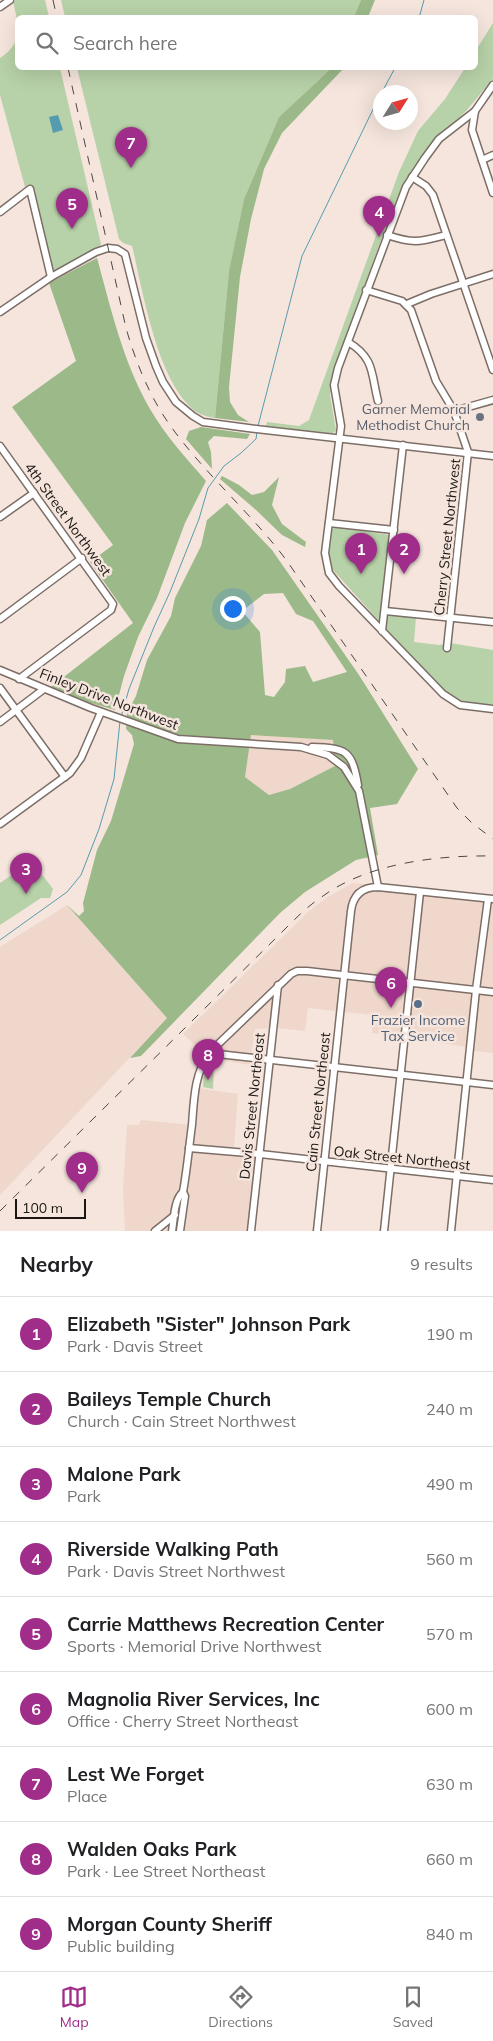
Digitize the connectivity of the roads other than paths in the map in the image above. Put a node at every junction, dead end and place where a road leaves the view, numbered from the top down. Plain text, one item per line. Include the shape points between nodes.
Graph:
1 (10, 0) edge
2 (0, 7) edge
3 (493, 85) edge
4 (475, 111) junction
5 (463, 121) junction
6 (472, 130) junction
7 (493, 155) edge
8 (482, 160) junction
9 (412, 177) junction
10 (493, 193) edge
11 (1, 209) edge
12 (387, 235) junction
13 (446, 235) junction
14 (493, 274) edge
15 (51, 277) junction
16 (463, 284) junction
17 (366, 290) junction
18 (407, 304) junction
19 (0, 312) edge
20 (348, 342) junction
21 (493, 370) edge
22 (493, 400) edge
23 (378, 401) dead end
24 (454, 411) junction
25 (339, 438) junction
26 (403, 445) junction
27 (0, 446) edge
28 (468, 452) junction
29 (493, 456) edge
30 (34, 493) junction
31 (0, 517) edge
32 (329, 524) junction
33 (394, 530) junction
34 (82, 558) junction
35 (385, 611) junction
36 (0, 618) edge
37 (451, 618) junction
38 (493, 622) edge
39 (382, 630) junction
40 (447, 648) dead end
41 (0, 670) edge
42 (20, 679) junction
43 (0, 688) edge
44 (44, 690) junction
45 (493, 709) edge
46 (16, 710) junction
47 (101, 712) junction
48 (0, 722) edge
49 (301, 748) junction
50 (65, 777) junction
51 (360, 791) junction
52 (0, 824) edge
53 (378, 887) junction
54 (420, 892) junction
55 (490, 899) edge
56 (345, 976) junction
57 (411, 982) junction
58 (278, 985) junction
59 (476, 990) junction
60 (493, 992) edge
61 (209, 1053) junction
62 (270, 1061) junction
63 (334, 1068) junction
64 (401, 1075) junction
65 (467, 1082) junction
66 (493, 1085) edge
67 (189, 1148) junction
68 (260, 1154) junction
69 (325, 1161) junction
70 (391, 1169) junction
71 (456, 1177) junction
72 (493, 1180) edge
73 (182, 1192) junction
74 (175, 1215) junction
75 (156, 1231) edge
76 (172, 1231) edge
77 (180, 1231) edge
78 (251, 1231) edge
79 (317, 1231) edge
80 (384, 1231) edge
81 (451, 1231) edge

1 - 2 street
3 - 4 street
4 - 5 street
4 - 6 street
5 - 6 street
5 - 9 street via 439,140
6 - 8 street
7 - 8 street
8 - 10 street
9 - 12 street
9 - 13 street via 430,190
11 - 15 street via 30,189
12 - 13 street via 416,242
12 - 17 street
13 - 16 street
14 - 16 street
15 - 19 street
15 - 25 street via 105,249 117,249 125,254 156,366 170,393 184,410 203,422
16 - 18 street
16 - 21 street
17 - 18 street
17 - 20 street
18 - 24 street, Cherry Street Northwest via 414,315 436,381
20 - 23 street via 359,348 370,364
20 - 25 street via 334,386 340,420
22 - 24 street
24 - 28 street, Cherry Street Northwest
25 - 26 street
25 - 32 street
26 - 28 street
26 - 33 street
27 - 30 street, 4th Street Northwest
28 - 29 street
28 - 37 street, Cherry Street Northwest
30 - 31 street
30 - 34 street, 4th Street Northwest
32 - 33 street
32 - 39 street via 325,553 329,573
33 - 35 street
34 - 36 street
34 - 42 street, 4th Street Northwest via 113,607
35 - 37 street
35 - 39 street
37 - 38 street
37 - 40 street, Cherry Street Northwest
39 - 45 street via 450,700 460,705
41 - 42 street, Finley Drive Northwest
42 - 44 street, Finley Drive Northwest
43 - 46 street
44 - 46 street
44 - 47 street, Finley Drive Northwest
46 - 48 street
46 - 50 street
47 - 49 street, Finley Drive Northwest via 178,740
47 - 50 street via 81,758
49 - 51 street, Finley Drive Northwest via 323,753 339,762
49 - 51 street, Finley Drive Northwest via 340,749 350,756
50 - 52 street
51 - 53 street, Finley Drive Northwest
53 - 54 street
53 - 56 street, Cain Street Northeast via 357,894 352,905
54 - 55 street
54 - 57 street
55 - 59 street
56 - 57 street
56 - 58 street via 297,971
56 - 63 street, Cain Street Northeast
57 - 59 street
57 - 64 street
58 - 61 street
58 - 62 street, Davis Street Northeast
59 - 60 street
59 - 65 street
61 - 62 street
61 - 67 street via 196,1080
62 - 63 street
62 - 68 street, Davis Street Northeast
63 - 64 street
63 - 69 street, Cain Street Northeast
64 - 65 street
64 - 70 street
65 - 66 street
65 - 71 street
67 - 68 street, Oak Street Northeast
67 - 73 street
68 - 69 street, Oak Street Northeast
68 - 78 street, Davis Street Northeast
69 - 70 street, Oak Street Northeast
69 - 79 street, Cain Street Northeast
70 - 71 street, Oak Street Northeast
70 - 80 street
71 - 72 street, Oak Street Northeast
71 - 81 street
73 - 74 street
73 - 77 street via 185,1196
74 - 75 street
74 - 76 street

